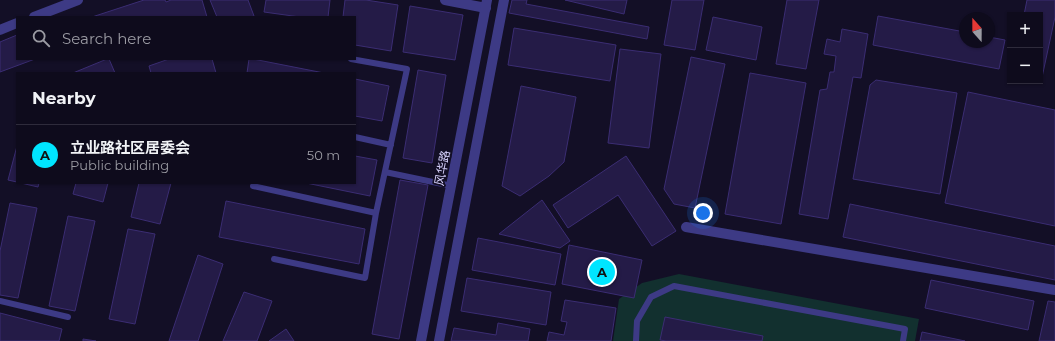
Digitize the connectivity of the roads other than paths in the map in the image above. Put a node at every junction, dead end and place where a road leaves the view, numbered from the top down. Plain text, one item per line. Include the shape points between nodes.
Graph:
1 (78, 0) edge
2 (445, 0) edge
3 (504, 0) edge
4 (487, 4) edge
5 (37, 16) edge
6 (16, 23) edge
7 (0, 30) edge
8 (356, 60) edge
9 (356, 137) edge
10 (391, 145) junction
11 (385, 172) junction
12 (254, 186) dead end
13 (452, 186) junction
14 (376, 213) junction
15 (686, 227) dead end
16 (274, 259) dead end
17 (1055, 290) edge
18 (0, 301) edge
19 (68, 317) dead end
20 (421, 341) edge
21 (439, 341) edge
22 (636, 341) edge
23 (902, 341) edge

1 - 5 street
2 - 4 street
3 - 21 street
4 - 13 street, 风华路
6 - 7 street
8 - 10 lane via 407,70
9 - 10 lane
10 - 11 lane
11 - 13 lane
11 - 14 lane
12 - 14 lane
13 - 20 street, 风华路
14 - 16 lane via 366,278
15 - 17 street
18 - 19 lane
22 - 23 lane via 637,321 651,297 674,286 905,329

